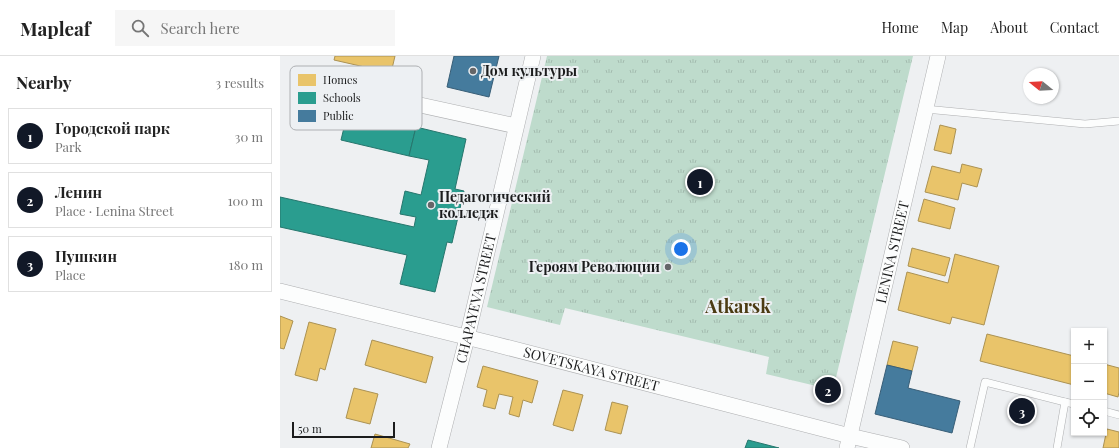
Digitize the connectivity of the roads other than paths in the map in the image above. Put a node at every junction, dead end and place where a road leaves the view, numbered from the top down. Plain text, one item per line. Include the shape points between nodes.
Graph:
1 (533, 56) edge
2 (938, 56) edge
3 (422, 105) edge
4 (925, 109) junction
5 (1119, 121) edge
6 (516, 126) junction
7 (280, 292) edge
8 (467, 338) junction
9 (1065, 402) junction
10 (1071, 403) edge
11 (1107, 412) edge
12 (1119, 415) edge
13 (848, 442) edge
14 (439, 448) edge
15 (902, 448) edge
16 (970, 448) edge
17 (1057, 448) edge

1 - 6 street, CHAPAYEVA STREET
2 - 4 street, LENINA STREET
3 - 6 street
4 - 5 lane via 1085,124
4 - 13 street, LENINA STREET
6 - 8 street, CHAPAYEVA STREET
7 - 8 street, SOVETSKAYA STREET
8 - 13 street, SOVETSKAYA STREET
8 - 14 street, CHAPAYEVA STREET
9 - 10 lane
9 - 16 lane via 985,382
9 - 17 lane
11 - 12 lane
13 - 15 street, SOVETSKAYA STREET

